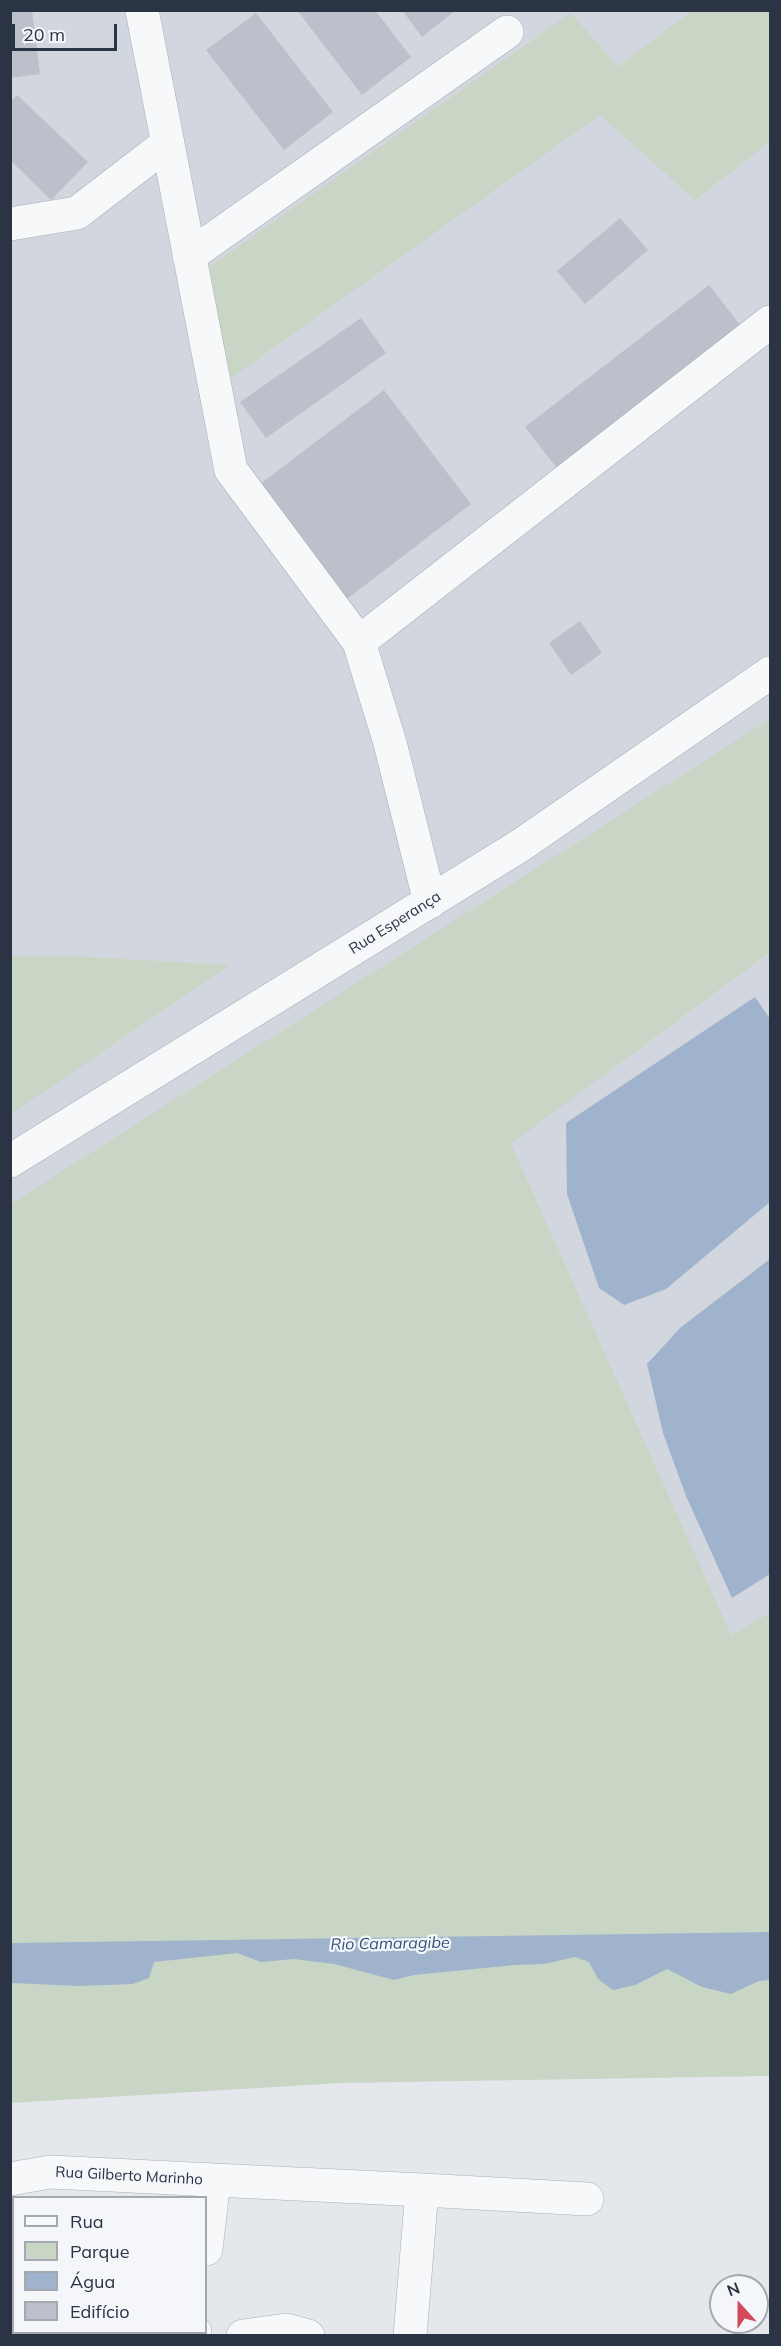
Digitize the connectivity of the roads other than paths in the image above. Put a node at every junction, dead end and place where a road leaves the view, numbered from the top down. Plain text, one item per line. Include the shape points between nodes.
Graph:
1 (142, 10) edge
2 (507, 32) dead end
3 (168, 143) junction
4 (10, 224) edge
5 (189, 256) junction
6 (771, 322) edge
7 (359, 642) junction
8 (771, 673) edge
9 (430, 902) junction
10 (10, 1161) edge
11 (10, 2179) edge
12 (214, 2180) junction
13 (422, 2190) junction
14 (587, 2199) dead end
15 (207, 2240) edge
16 (243, 2336) edge
17 (308, 2336) edge
18 (410, 2336) edge

1 - 3 street
2 - 5 street
3 - 4 street via 77,213
3 - 5 street
5 - 7 street via 231,470
6 - 7 street
7 - 9 street via 390,743
8 - 9 street, Rua Esperança
9 - 10 street, Rua Esperança
11 - 12 street, Rua Gilberto Marinho via 50,2172
12 - 13 street
12 - 15 street, Rua Gilberto Marinho
13 - 14 street
13 - 18 street
16 - 17 street via 286,2330

